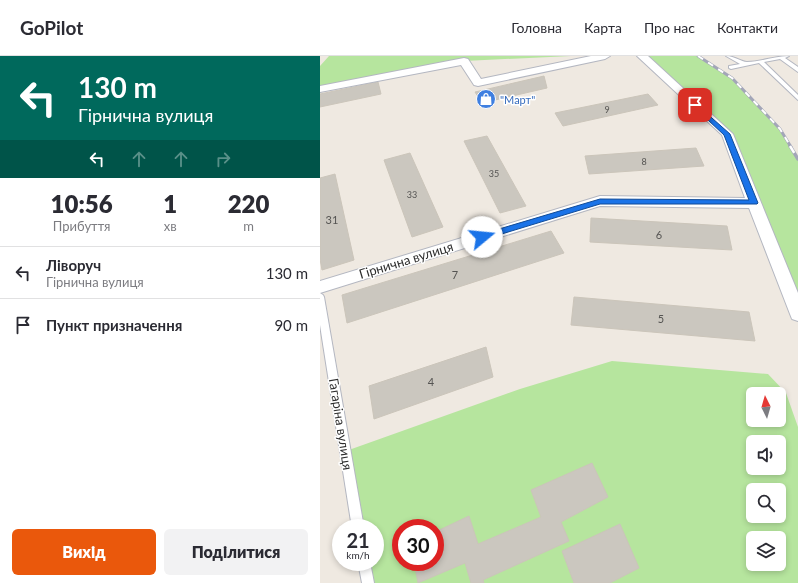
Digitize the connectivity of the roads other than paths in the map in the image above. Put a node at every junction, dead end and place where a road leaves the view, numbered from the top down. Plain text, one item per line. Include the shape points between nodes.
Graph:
1 (606, 56) edge
2 (642, 56) edge
3 (729, 56) edge
4 (784, 56) edge
5 (760, 61) junction
6 (745, 64) junction
7 (731, 67) dead end
8 (798, 70) edge
9 (320, 90) edge
10 (798, 98) edge
11 (754, 203) junction
12 (320, 287) edge
13 (320, 297) edge
14 (798, 314) edge
15 (357, 519) edge
16 (366, 571) edge
17 (368, 583) edge

1 - 9 street via 478,83 464,61
2 - 11 street via 727,134
3 - 6 lane
4 - 5 lane
4 - 8 lane
5 - 6 lane
5 - 10 lane
6 - 7 lane
11 - 12 street, Гірнична вулиця via 600,201
11 - 14 street
13 - 15 lane, Гагаріна вулиця
16 - 17 lane

